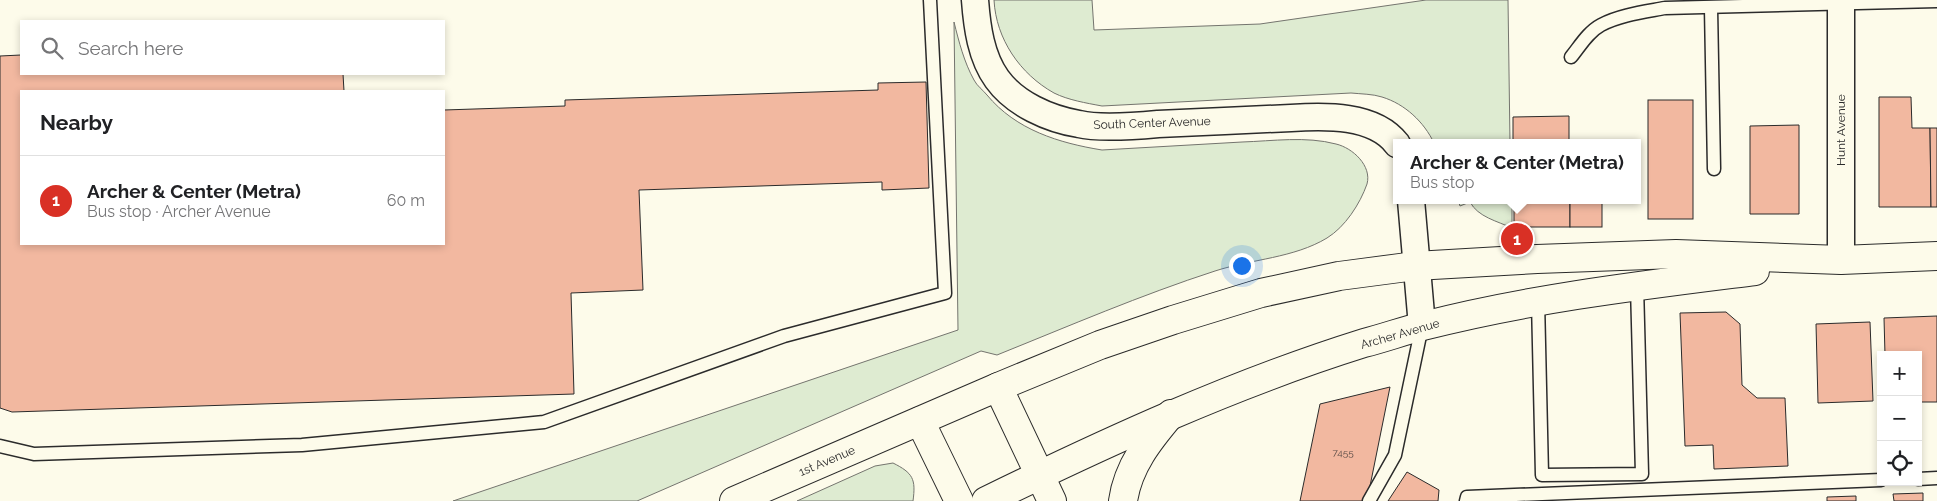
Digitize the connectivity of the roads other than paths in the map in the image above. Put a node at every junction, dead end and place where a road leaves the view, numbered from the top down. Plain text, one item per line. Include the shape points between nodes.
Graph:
1 (930, 0) edge
2 (975, 0) edge
3 (1841, 2) edge
4 (1937, 2) edge
5 (1711, 8) junction
6 (1571, 57) dead end
7 (1393, 141) edge
8 (1714, 169) dead end
9 (1411, 204) edge
10 (1937, 256) edge
11 (1841, 260) junction
12 (1415, 266) junction
13 (1637, 286) junction
14 (1538, 301) junction
15 (1422, 326) junction
16 (998, 387) junction
17 (1171, 414) junction
18 (920, 420) junction
19 (0, 446) edge
20 (1039, 475) junction
21 (1937, 478) edge
22 (1922, 479) edge
23 (1877, 480) edge
24 (734, 501) edge
25 (959, 501) edge
26 (986, 501) edge
27 (1052, 501) edge
28 (1123, 501) edge
29 (1369, 501) edge
30 (1466, 501) edge

1 - 19 lane via 945,293 784,336 544,422 302,444 34,454
2 - 7 street, South Center Avenue via 984,51 997,79 1014,97 1044,114 1080,125 1114,126 1315,117 1350,119 1378,128
3 - 4 lane
3 - 5 lane
3 - 11 street, Hunt Avenue
5 - 6 lane via 1665,8 1632,14 1600,26 1587,36
5 - 8 lane
9 - 12 street
10 - 11 main road, Archer Avenue
11 - 12 main road, Archer Avenue via 1676,254
11 - 13 main road, Archer Avenue
12 - 15 street
12 - 16 main road, Archer Avenue via 1339,276 1261,293 1100,345
13 - 14 main road, Archer Avenue
13 - 14 lane via 1642,474 1542,475
14 - 15 main road, Archer Avenue
15 - 17 main road, Archer Avenue via 1306,362
15 - 29 lane via 1395,455
16 - 18 main road, 1st Avenue
16 - 20 main road
17 - 20 main road, Archer Avenue
17 - 28 main road via 1146,444 1132,469
18 - 24 main road, 1st Avenue
18 - 25 main road
20 - 26 main road, Archer Avenue
20 - 27 main road
21 - 22 lane
23 - 30 lane via 1467,497

